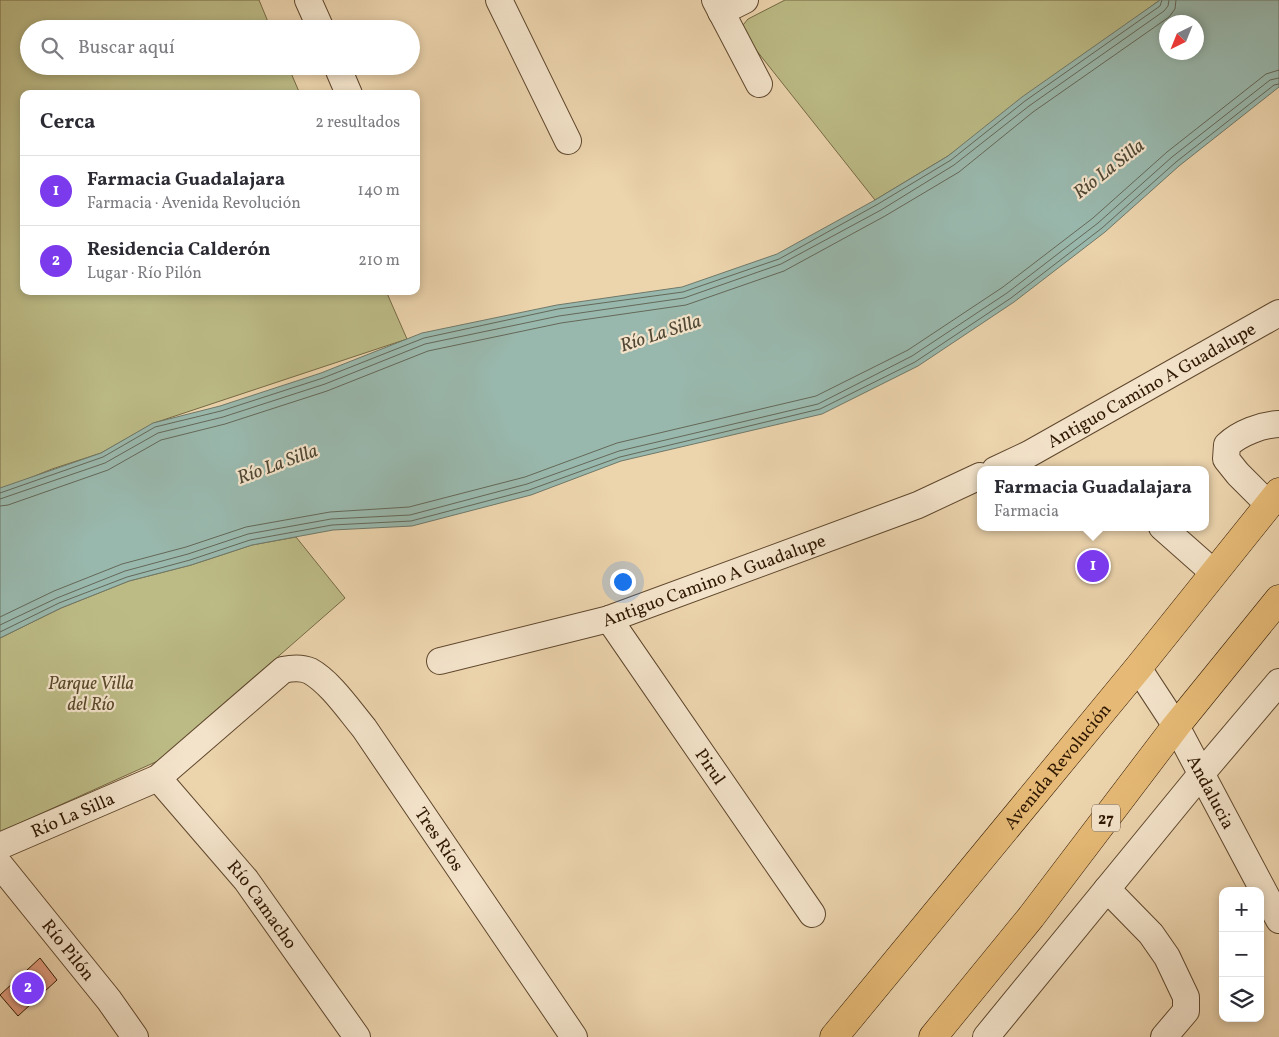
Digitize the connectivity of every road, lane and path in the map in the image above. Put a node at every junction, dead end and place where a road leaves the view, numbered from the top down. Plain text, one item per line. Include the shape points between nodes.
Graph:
1 (308, 0) edge
2 (499, 0) edge
3 (745, 0) edge
4 (718, 6) edge
5 (317, 20) edge
6 (341, 75) edge
7 (759, 84) dead end
8 (347, 90) edge
9 (568, 141) dead end
10 (1279, 313) edge
11 (1279, 424) edge
12 (1004, 466) edge
13 (977, 477) edge
14 (1274, 499) edge
15 (1167, 531) edge
16 (1214, 573) junction
17 (1279, 599) edge
18 (609, 619) junction
19 (440, 661) dead end
20 (1138, 668) junction
21 (283, 670) joint
22 (1279, 682) edge
23 (1176, 726) junction
24 (1202, 773) junction
25 (158, 778) junction
26 (0, 846) edge
27 (0, 865) edge
28 (1107, 889) junction
29 (812, 914) dead end
30 (1279, 920) edge
31 (135, 1037) edge
32 (358, 1037) edge
33 (574, 1037) edge
34 (834, 1037) edge
35 (933, 1037) edge
36 (986, 1037) edge
37 (1164, 1037) edge

1 - 5 street
2 - 9 street
3 - 4 street
4 - 7 street
6 - 8 street
10 - 12 street, Antiguo Camino A Guadalupe
11 - 14 street via 1235,438 1227,445 1226,459 1238,474
13 - 18 street, Antiguo Camino A Guadalupe via 918,505
14 - 16 main road, Avenida Revolución
15 - 16 street
16 - 20 main road, Avenida Revolución
17 - 23 main road, 27
18 - 19 street, Antiguo Camino A Guadalupe
18 - 29 street, Pirul
20 - 23 street, Andalucia
20 - 34 main road, Avenida Revolución
21 - 25 street, Río La Silla
21 - 33 street, Tres Ríos via 308,670 324,681 364,728
22 - 24 street
23 - 24 street, Andalucia
23 - 35 main road, 27 via 1031,917
24 - 28 street
24 - 30 street, Andalucia
25 - 26 street, Río La Silla
25 - 32 street, Río Camacho via 246,880
27 - 31 street, Río Pilón
28 - 36 street
28 - 37 street via 1151,934 1167,957 1186,997 1186,1011

